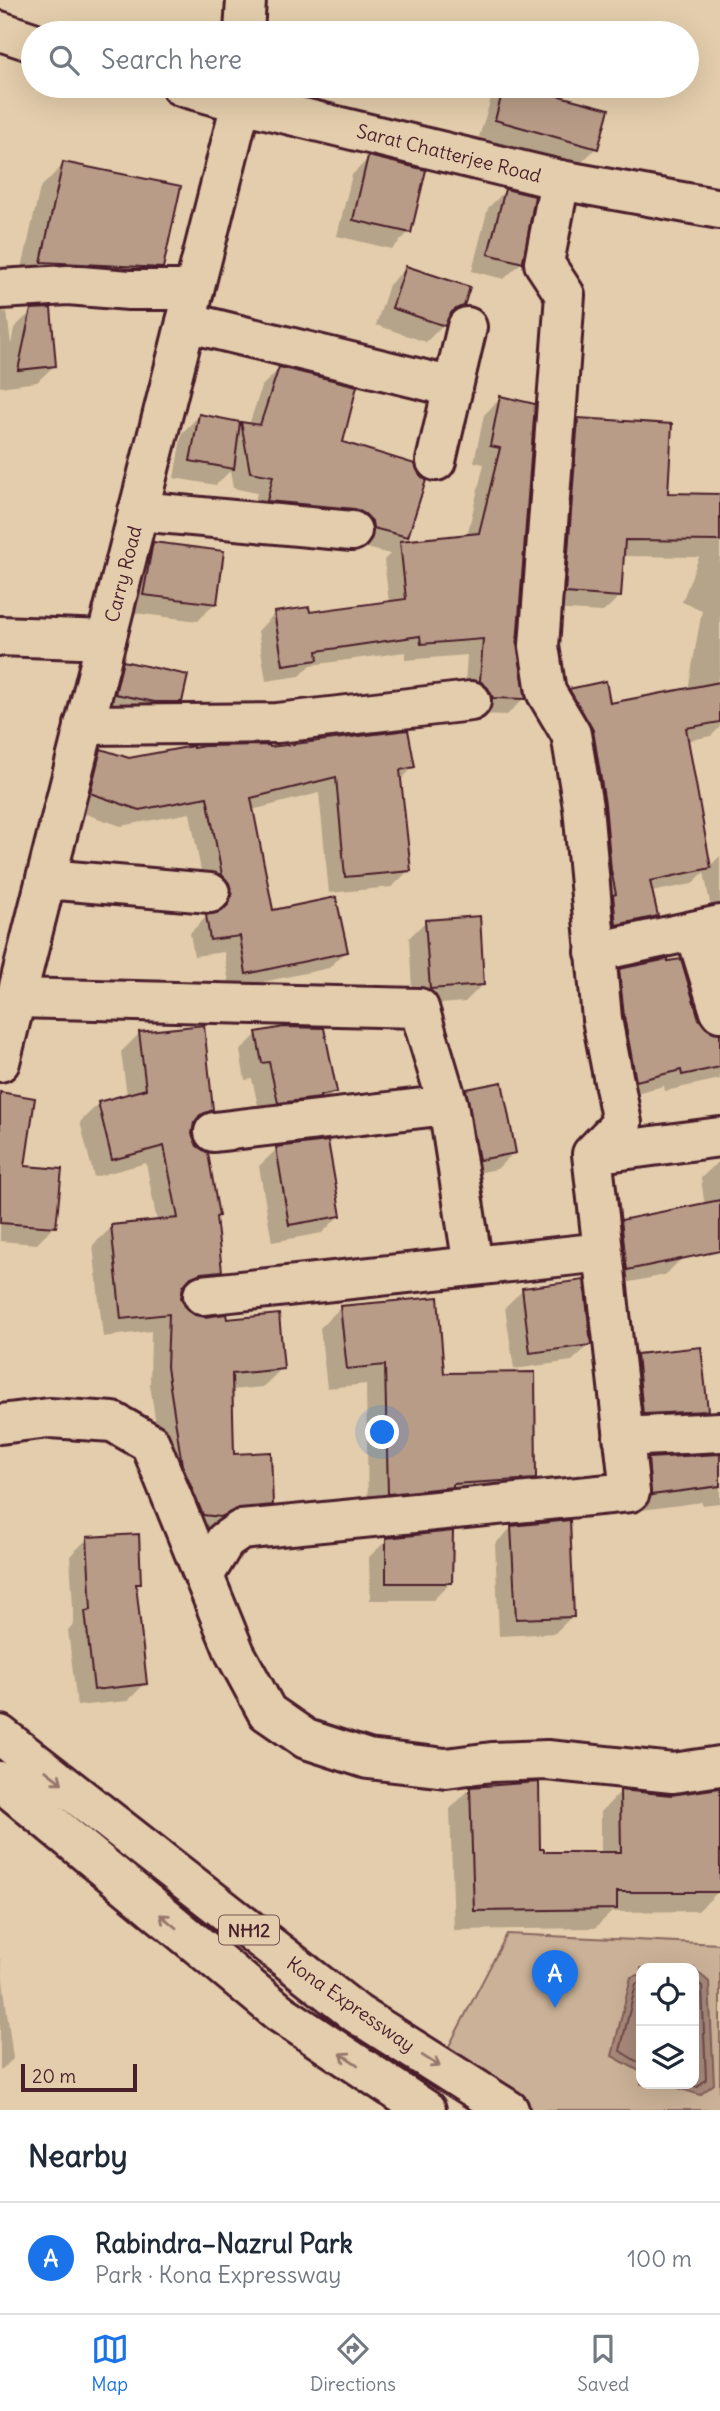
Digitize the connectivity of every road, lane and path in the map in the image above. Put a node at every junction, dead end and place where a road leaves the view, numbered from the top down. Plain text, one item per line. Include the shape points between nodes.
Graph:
1 (246, 0) edge
2 (245, 21) edge
3 (0, 31) edge
4 (21, 38) edge
5 (240, 98) edge
6 (252, 98) edge
7 (560, 180) junction
8 (720, 209) edge
9 (0, 289) edge
10 (190, 306) junction
11 (467, 327) dead end
12 (453, 387) junction
13 (436, 461) dead end
14 (138, 511) junction
15 (352, 531) dead end
16 (0, 636) edge
17 (106, 640) junction
18 (471, 701) dead end
19 (85, 725) junction
20 (46, 879) junction
21 (210, 893) dead end
22 (708, 928) edge
23 (595, 952) junction
24 (16, 998) junction
25 (720, 1012) edge
26 (0, 1062) edge
27 (448, 1105) junction
28 (214, 1132) dead end
29 (720, 1137) edge
30 (592, 1154) junction
31 (603, 1252) junction
32 (473, 1266) junction
33 (203, 1295) dead end
34 (0, 1424) edge
35 (720, 1432) edge
36 (623, 1437) junction
37 (204, 1576) junction
38 (0, 1735) edge
39 (720, 1766) edge
40 (0, 1781) edge
41 (426, 2110) edge
42 (509, 2110) edge

1 - 2 main road
3 - 4 main road
5 - 10 main road, Carry Road
6 - 7 main road, Sarat Chatterjee Road
7 - 8 main road, Sarat Chatterjee Road
7 - 23 main road via 544,263 565,295 539,646 546,691 571,734 583,807
9 - 10 main road via 68,285 129,290
10 - 12 main road
10 - 14 main road, Carry Road
11 - 12 main road
12 - 13 main road
14 - 15 main road
14 - 17 main road, Carry Road
16 - 17 main road
17 - 19 main road, Carry Road
18 - 19 main road via 277,723
19 - 20 main road, Carry Road
20 - 21 main road
20 - 24 main road, Carry Road
22 - 23 main road
22 - 25 main road
23 - 30 main road via 602,1019 622,1123
24 - 26 main road, Carry Road
24 - 27 main road via 419,1007
27 - 28 main road
27 - 32 main road
29 - 30 main road
30 - 31 main road
31 - 32 main road
31 - 36 main road
32 - 33 main road
34 - 37 main road via 49,1418 113,1422 150,1443
35 - 36 main road
36 - 37 main road via 630,1492 241,1530 225,1541
37 - 39 main road via 267,1712 306,1739 368,1759 446,1768 547,1760 673,1773
38 -> 42 main road, Kona Expressway / NH12 via 357,2014
41 -> 40 main road, NH12 via 280,2013

